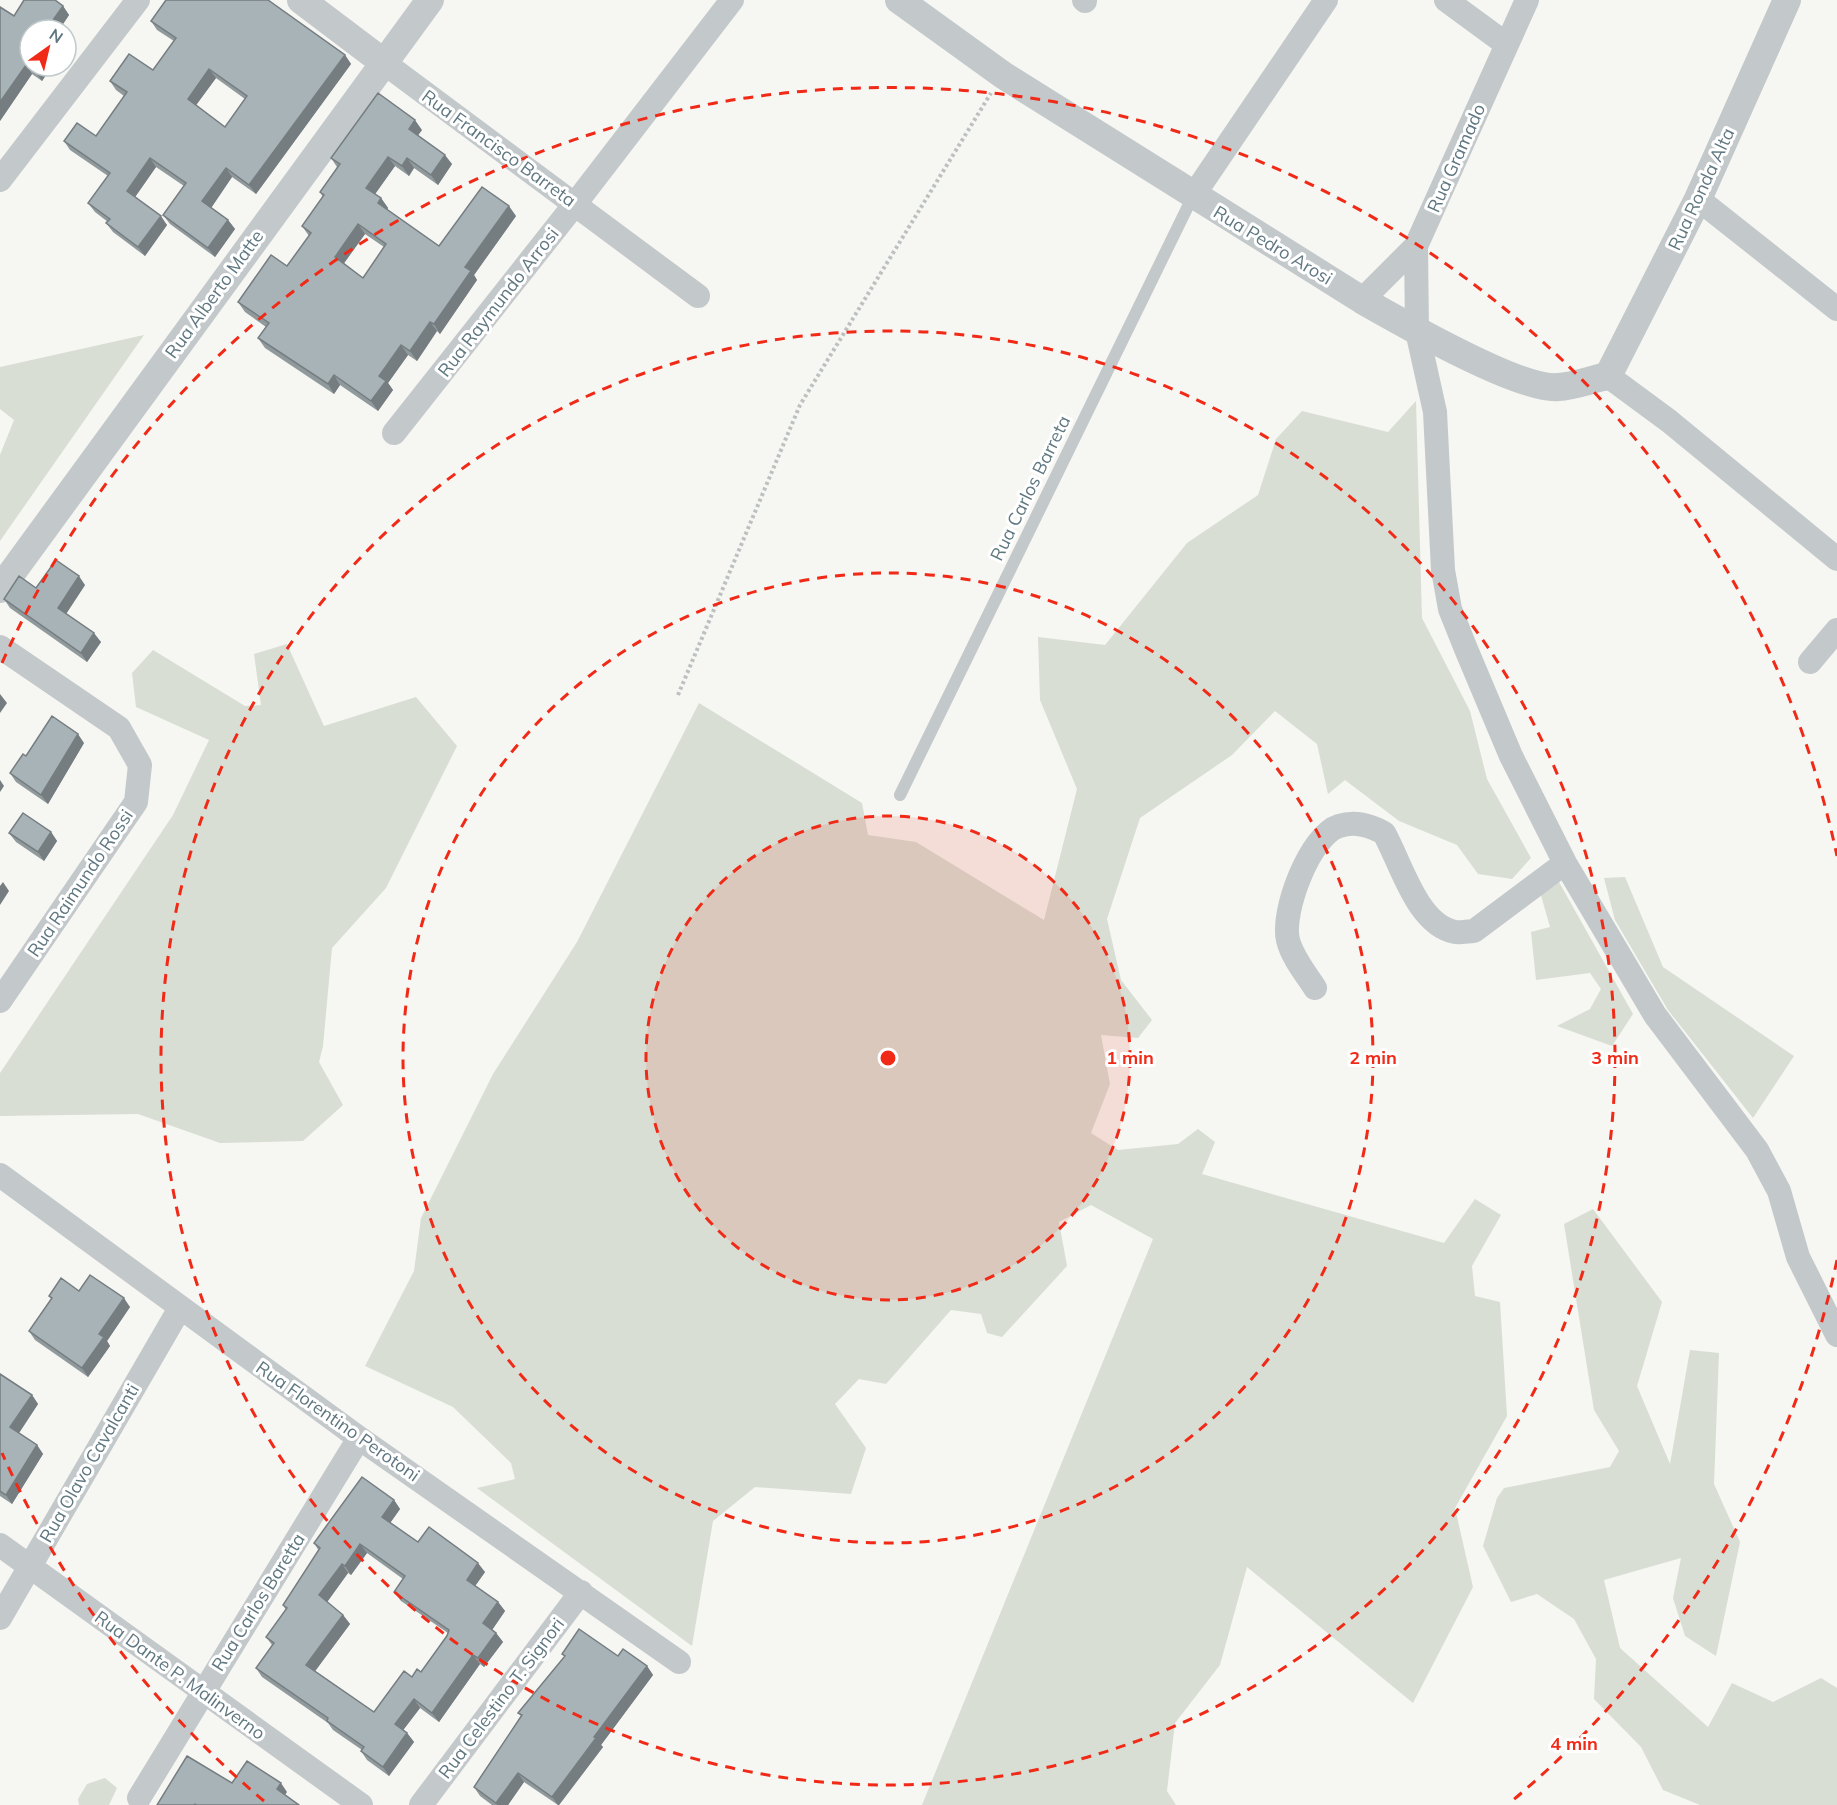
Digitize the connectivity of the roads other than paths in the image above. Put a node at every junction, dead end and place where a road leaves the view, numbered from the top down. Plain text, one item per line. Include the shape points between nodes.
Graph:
1 (138, 0) edge
2 (301, 0) edge
3 (430, 0) edge
4 (732, 0) edge
5 (898, 0) edge
6 (1326, 0) edge
7 (1446, 0) edge
8 (1527, 0) edge
9 (1787, 0) edge
10 (1506, 44) junction
11 (383, 62) junction
12 (0, 180) edge
13 (1193, 196) junction
14 (1698, 199) junction
15 (575, 204) junction
16 (1416, 246) junction
17 (698, 296) dead end
18 (1362, 300) junction
19 (1837, 309) edge
20 (1417, 331) junction
21 (1608, 376) junction
22 (394, 433) dead end
23 (1837, 560) edge
24 (0, 589) edge
25 (1837, 630) edge
26 (0, 648) edge
27 (1810, 662) dead end
28 (900, 795) dead end
29 (1565, 863) junction
30 (1315, 988) dead end
31 (0, 1000) edge
32 (0, 1175) edge
33 (180, 1308) junction
34 (1837, 1335) edge
35 (359, 1438) junction
36 (0, 1545) edge
37 (29, 1566) junction
38 (581, 1592) junction
39 (0, 1618) edge
40 (679, 1662) dead end
41 (203, 1692) junction
42 (140, 1798) dead end
43 (361, 1805) edge
44 (421, 1805) edge

1 - 12 street
2 - 11 street, Rua Francisco Barreta
3 - 11 street, Rua Alberto Matte
4 - 15 street, Rua Raymundo Arrosi
5 - 13 street, Rua Pedro Arosi via 1003,75
6 - 13 street
7 - 10 street
8 - 10 street, Rua Gramado
9 - 14 street, Rua Ronda Alta
10 - 16 street, Rua Gramado
11 - 15 street, Rua Francisco Barreta
11 - 24 street, Rua Alberto Matte
13 - 18 street, Rua Pedro Arosi
13 - 28 lane, Rua Carlos Barreta
14 - 19 street
14 - 21 street, Rua Ronda Alta
15 - 17 street, Rua Francisco Barreta
15 - 22 street, Rua Raymundo Arrosi
16 - 18 street, Rua Gramado
16 - 20 street
18 - 20 street, Rua Pedro Arosi
20 - 21 street, Rua Pedro Arosi via 1533,384 1557,388
20 - 29 street via 1435,412 1443,570 1450,609 1511,756
21 - 23 street via 1669,420
25 - 27 street
26 - 31 street, Rua Raimundo Rossi via 119,728 140,765 136,802
29 - 30 street via 1474,931 1456,932 1432,920 1416,898 1384,833 1359,823 1337,826 1321,840 1306,863 1289,913 1287,939
29 - 34 street via 1655,1015 1757,1150 1779,1191 1798,1257
32 - 33 street, Rua Florentino Perotoni
33 - 35 street, Rua Florentino Perotoni
33 - 37 street, Rua Olavo Cavalcanti
35 - 38 street, Rua Florentino Perotoni
35 - 41 street, Rua Carlos Baretta
36 - 37 street, Rua Dante P. Malinverno
37 - 39 street, Rua Olavo Cavalcanti
37 - 41 street, Rua Dante P. Malinverno
38 - 40 street, Rua Florentino Perotoni
38 - 44 street, Rua Celestino T. Signori
41 - 42 street, Rua Carlos Baretta
41 - 43 street, Rua Dante P. Malinverno

